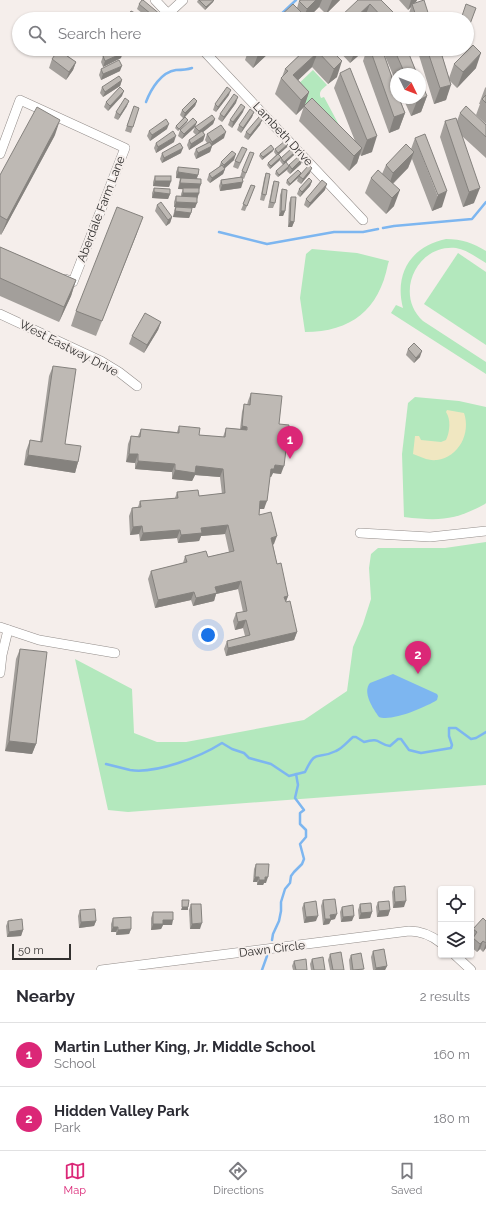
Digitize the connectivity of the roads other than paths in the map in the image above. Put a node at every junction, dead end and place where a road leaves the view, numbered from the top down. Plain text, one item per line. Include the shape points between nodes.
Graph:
1 (155, 0) edge
2 (183, 0) edge
3 (166, 12) edge
4 (175, 12) edge
5 (209, 56) edge
6 (0, 154) edge
7 (363, 220) dead end
8 (60, 276) edge
9 (0, 314) edge
10 (137, 386) dead end
11 (486, 532) edge
12 (360, 533) dead end
13 (4, 629) edge
14 (115, 653) dead end
15 (0, 673) edge
16 (438, 941) edge
17 (458, 958) edge
18 (101, 970) edge
19 (471, 970) edge

1 - 3 street
2 - 4 street
5 - 7 street, Lambeth Drive
6 - 8 street, Aberdale Farm Lane via 20,100 125,148 73,282
9 - 10 street, West Eastway Drive via 101,361
11 - 12 street via 430,537
13 - 14 street via 39,640
13 - 15 street
16 - 18 street, Dawn Circle via 423,932 409,931
17 - 19 street

